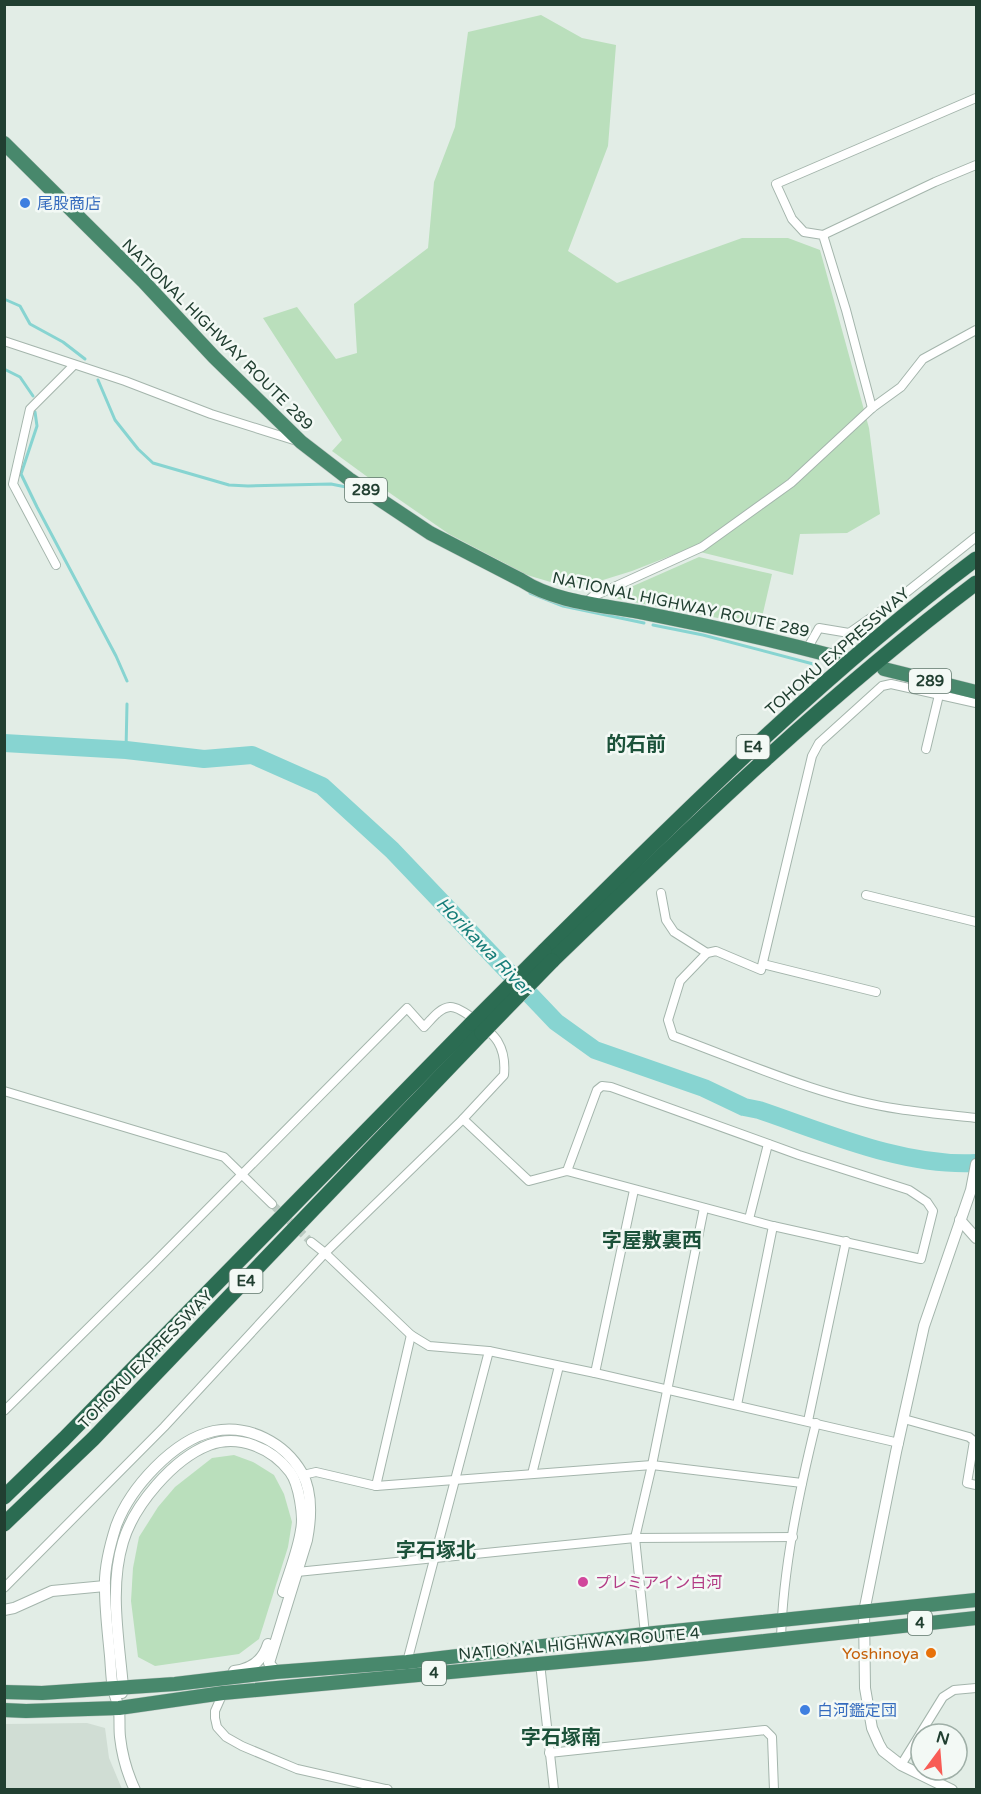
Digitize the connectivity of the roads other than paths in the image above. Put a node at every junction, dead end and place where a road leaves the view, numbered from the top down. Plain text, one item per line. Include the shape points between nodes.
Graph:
1 (976, 98) edge
2 (4, 143) edge
3 (976, 165) edge
4 (823, 235) junction
5 (976, 330) edge
6 (4, 341) edge
7 (74, 365) junction
8 (872, 408) junction
9 (301, 442) junction
10 (976, 537) edge
11 (976, 559) edge
12 (56, 565) dead end
13 (976, 583) edge
14 (585, 603) junction
15 (807, 649) junction
16 (833, 656) dead end
17 (885, 669) dead end
18 (976, 692) edge
19 (939, 694) junction
20 (976, 703) edge
21 (926, 749) dead end
22 (661, 893) dead end
23 (866, 895) dead end
24 (976, 922) edge
25 (707, 953) junction
26 (548, 956) junction
27 (763, 964) junction
28 (876, 992) dead end
29 (477, 1028) junction
30 (4, 1091) edge
31 (976, 1118) edge
32 (464, 1119) junction
33 (768, 1144) junction
34 (976, 1164) edge
35 (567, 1171) junction
36 (242, 1175) junction
37 (634, 1190) junction
38 (272, 1204) tunnel mouth
39 (704, 1208) junction
40 (749, 1220) junction
41 (960, 1220) junction
42 (773, 1226) junction
43 (976, 1238) edge
44 (846, 1241) junction
45 (311, 1242) tunnel mouth
46 (325, 1253) junction
47 (411, 1335) junction
48 (489, 1352) junction
49 (559, 1366) junction
50 (595, 1373) junction
51 (666, 1389) junction
52 (737, 1405) junction
53 (4, 1411) edge
54 (904, 1419) junction
55 (812, 1422) junction
56 (898, 1443) junction
57 (652, 1466) junction
58 (532, 1474) junction
59 (303, 1475) junction
60 (456, 1479) junction
61 (802, 1483) junction
62 (976, 1485) edge
63 (376, 1486) junction
64 (4, 1497) edge
65 (4, 1524) edge
66 (793, 1537) junction
67 (635, 1538) junction
68 (433, 1560) junction
69 (297, 1572) junction
70 (105, 1586) junction
71 (4, 1588) edge
72 (976, 1600) edge
73 (4, 1610) edge
74 (864, 1612) junction
75 (976, 1618) edge
76 (782, 1620) junction
77 (864, 1629) junction
78 (645, 1634) junction
79 (782, 1639) junction
80 (645, 1654) junction
81 (406, 1662) junction
82 (540, 1663) junction
83 (276, 1672) junction
84 (175, 1684) junction
85 (118, 1688) junction
86 (976, 1688) edge
87 (4, 1692) edge
88 (223, 1693) junction
89 (119, 1708) junction
90 (4, 1710) edge
91 (549, 1753) junction
92 (901, 1765) junction
93 (386, 1789) edge
94 (135, 1790) edge
95 (554, 1790) edge
96 (774, 1790) edge
97 (952, 1790) edge

1 - 4 street via 776,184 798,226 804,232
2 - 9 highway, NATIONAL HIGHWAY ROUTE 289 / 289
3 - 4 street
4 - 8 street
5 - 8 street via 923,359 901,387
6 - 7 street
7 - 9 street
7 - 12 street via 30,409 13,484
8 - 14 street via 791,483 702,547
9 - 14 highway, NATIONAL HIGHWAY ROUTE 289 / 289 via 430,533 535,588
10 - 15 street via 849,633 819,628
11 - 26 highway, TOHOKU EXPRESSWAY / E4 via 813,692 729,770
13 - 26 highway, E4 via 827,705
14 - 15 highway, NATIONAL HIGHWAY ROUTE 289 / 289
15 - 16 highway, NATIONAL HIGHWAY ROUTE 289 / 289
17 - 18 highway, 289
19 - 20 street
19 - 21 street
19 - 27 street via 891,684 882,686 819,743 812,756
22 - 25 street via 666,920 674,932
23 - 24 street
25 - 27 street via 716,951 761,970
25 - 31 street via 680,981 668,1020 672,1036 850,1098 898,1109
26 - 29 highway, E4, bridge
27 - 28 street
29 - 64 highway, TOHOKU EXPRESSWAY / E4
29 - 65 highway, TOHOKU EXPRESSWAY / E4 via 101,1431
30 - 36 street via 224,1157
32 - 35 street via 529,1181
32 - 36 street via 504,1074 498,1041 465,1011 450,1007 438,1012 424,1027 407,1008
32 - 46 street
33 - 35 street via 602,1086 597,1090
33 - 40 street
33 - 44 street via 909,1190 933,1211 921,1259
34 - 41 street
35 - 37 street
36 - 38 street
36 - 53 street
37 - 39 street
37 - 50 street
39 - 40 street
39 - 51 street
40 - 42 street
41 - 43 street
41 - 54 street via 924,1326
42 - 44 street
42 - 52 street
44 - 55 street
45 - 46 street
46 - 47 street
46 - 71 street via 164,1427
47 - 48 street via 429,1346
47 - 63 street
48 - 49 street
48 - 60 street
49 - 50 street
49 - 58 street
50 - 51 street
51 - 52 street
51 - 57 street
52 - 55 street
54 - 56 street
54 - 62 street via 969,1437 974,1442 967,1483
55 - 56 street
55 - 61 street
56 - 74 street
57 - 58 street
57 - 61 street
57 - 67 street
58 - 60 street
59 - 63 street via 316,1472
59 - 69 street via 311,1523
59 - 70 street via 283,1450 249,1432 215,1431 183,1443 157,1466 127,1504 110,1550
60 - 63 street
60 - 68 street
61 - 66 street
66 - 67 street
66 - 76 street
67 - 68 street
67 - 78 street
68 - 69 street
68 - 81 street
69 - 83 street via 268,1663
70 - 73 street via 52,1591
70 - 85 street
72 - 74 highway, NATIONAL HIGHWAY ROUTE 4 / 4
74 - 76 highway, NATIONAL HIGHWAY ROUTE 4 / 4
74 - 77 street
75 - 77 highway, NATIONAL HIGHWAY ROUTE 4 / 4
76 - 78 highway, NATIONAL HIGHWAY ROUTE 4 / 4
76 - 79 street
77 - 79 highway, NATIONAL HIGHWAY ROUTE 4 / 4
77 - 92 street via 865,1688 872,1728 883,1751
78 - 80 street
78 - 81 highway, NATIONAL HIGHWAY ROUTE 4 / 4
79 - 80 highway, NATIONAL HIGHWAY ROUTE 4 / 4
80 - 82 highway, NATIONAL HIGHWAY ROUTE 4 / 4
81 - 83 highway, NATIONAL HIGHWAY ROUTE 4 / 4
82 - 88 highway, NATIONAL HIGHWAY ROUTE 4 / 4
82 - 91 street
83 - 84 highway, NATIONAL HIGHWAY ROUTE 4 / 4
84 - 85 highway, NATIONAL HIGHWAY ROUTE 4 / 4
84 - 85 street via 191,1676 242,1670 253,1666 265,1653 302,1529 301,1508 291,1474 267,1450 254,1445 227,1441 191,1455 169,1472 135,1514 118,1563
85 - 87 highway, NATIONAL HIGHWAY ROUTE 4 / 4
85 - 89 street
86 - 92 street via 954,1690 943,1697
88 - 89 highway, NATIONAL HIGHWAY ROUTE 4 / 4
88 - 93 street via 215,1719 226,1737 297,1769
89 - 90 highway, NATIONAL HIGHWAY ROUTE 4 / 4
89 - 94 street via 120,1737
91 - 95 street
91 - 96 street via 765,1730 772,1737
92 - 97 street

